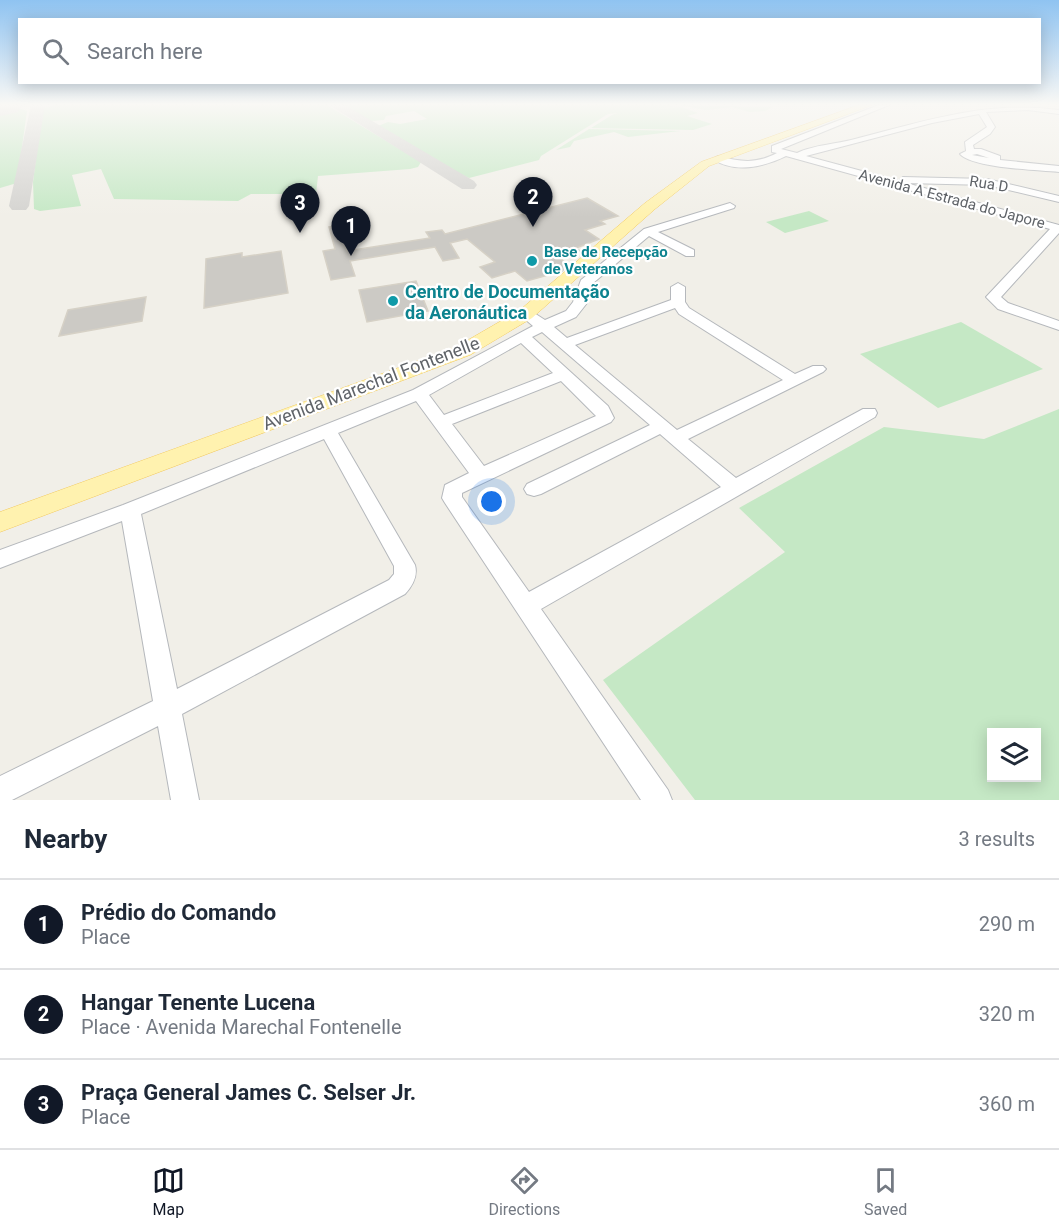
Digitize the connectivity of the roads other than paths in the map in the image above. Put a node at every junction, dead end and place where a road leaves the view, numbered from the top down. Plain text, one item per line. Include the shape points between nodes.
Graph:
1 (764, 142) edge
2 (789, 142) edge
3 (862, 142) edge
4 (971, 142) edge
5 (779, 153) junction
6 (1026, 157) dead end
7 (1040, 157) dead end
8 (721, 158) junction
9 (1059, 169) edge
10 (882, 180) junction
11 (1059, 199) edge
12 (730, 206) dead end
13 (1058, 228) edge
14 (648, 231) junction
15 (690, 253) dead end
16 (526, 314) junction
17 (1059, 326) edge
18 (545, 327) junction
19 (522, 336) junction
20 (564, 344) junction
21 (818, 369) dead end
22 (564, 374) junction
23 (794, 381) junction
24 (419, 394) junction
25 (869, 413) dead end
26 (441, 422) junction
27 (328, 430) junction
28 (670, 431) junction
29 (481, 476) junction
30 (735, 488) junction
31 (534, 489) dead end
32 (130, 510) junction
33 (0, 522) edge
34 (0, 559) edge
35 (526, 605) junction
36 (166, 708) junction
37 (0, 791) edge
38 (185, 800) edge
39 (658, 800) edge

1 - 8 main road, Avenida Marechal Fontenelle
2 - 5 street via 775,148
3 - 5 street
4 - 9 street via 970,151 997,158 992,161
5 - 8 street via 750,164
5 - 10 street, Avenida A Estrada do Japore
6 - 7 street
8 - 16 main road, Avenida Marechal Fontenelle via 699,168 650,206
10 - 11 street, Rua D via 987,182
10 - 13 street, Avenida A Estrada do Japore
12 - 14 street
13 - 17 street via 993,297 1003,306
14 - 15 street
14 - 18 street via 586,283 580,303 571,314
16 - 18 street
16 - 33 main road, Avenida Marechal Fontenelle via 463,351
18 - 19 street
18 - 20 street
19 - 22 street
19 - 24 street
20 - 23 street via 678,295 684,311
20 - 28 street
21 - 23 street
22 - 26 street
22 - 29 street via 602,410 605,418
23 - 28 street
24 - 26 street
24 - 27 street
25 - 30 street
26 - 29 street
27 - 32 street
27 - 36 street via 404,565 404,580
28 - 30 street
28 - 31 street
29 - 35 street via 452,490 452,498
30 - 35 street
32 - 34 street
32 - 36 street
35 - 39 street
36 - 37 street
36 - 38 street

